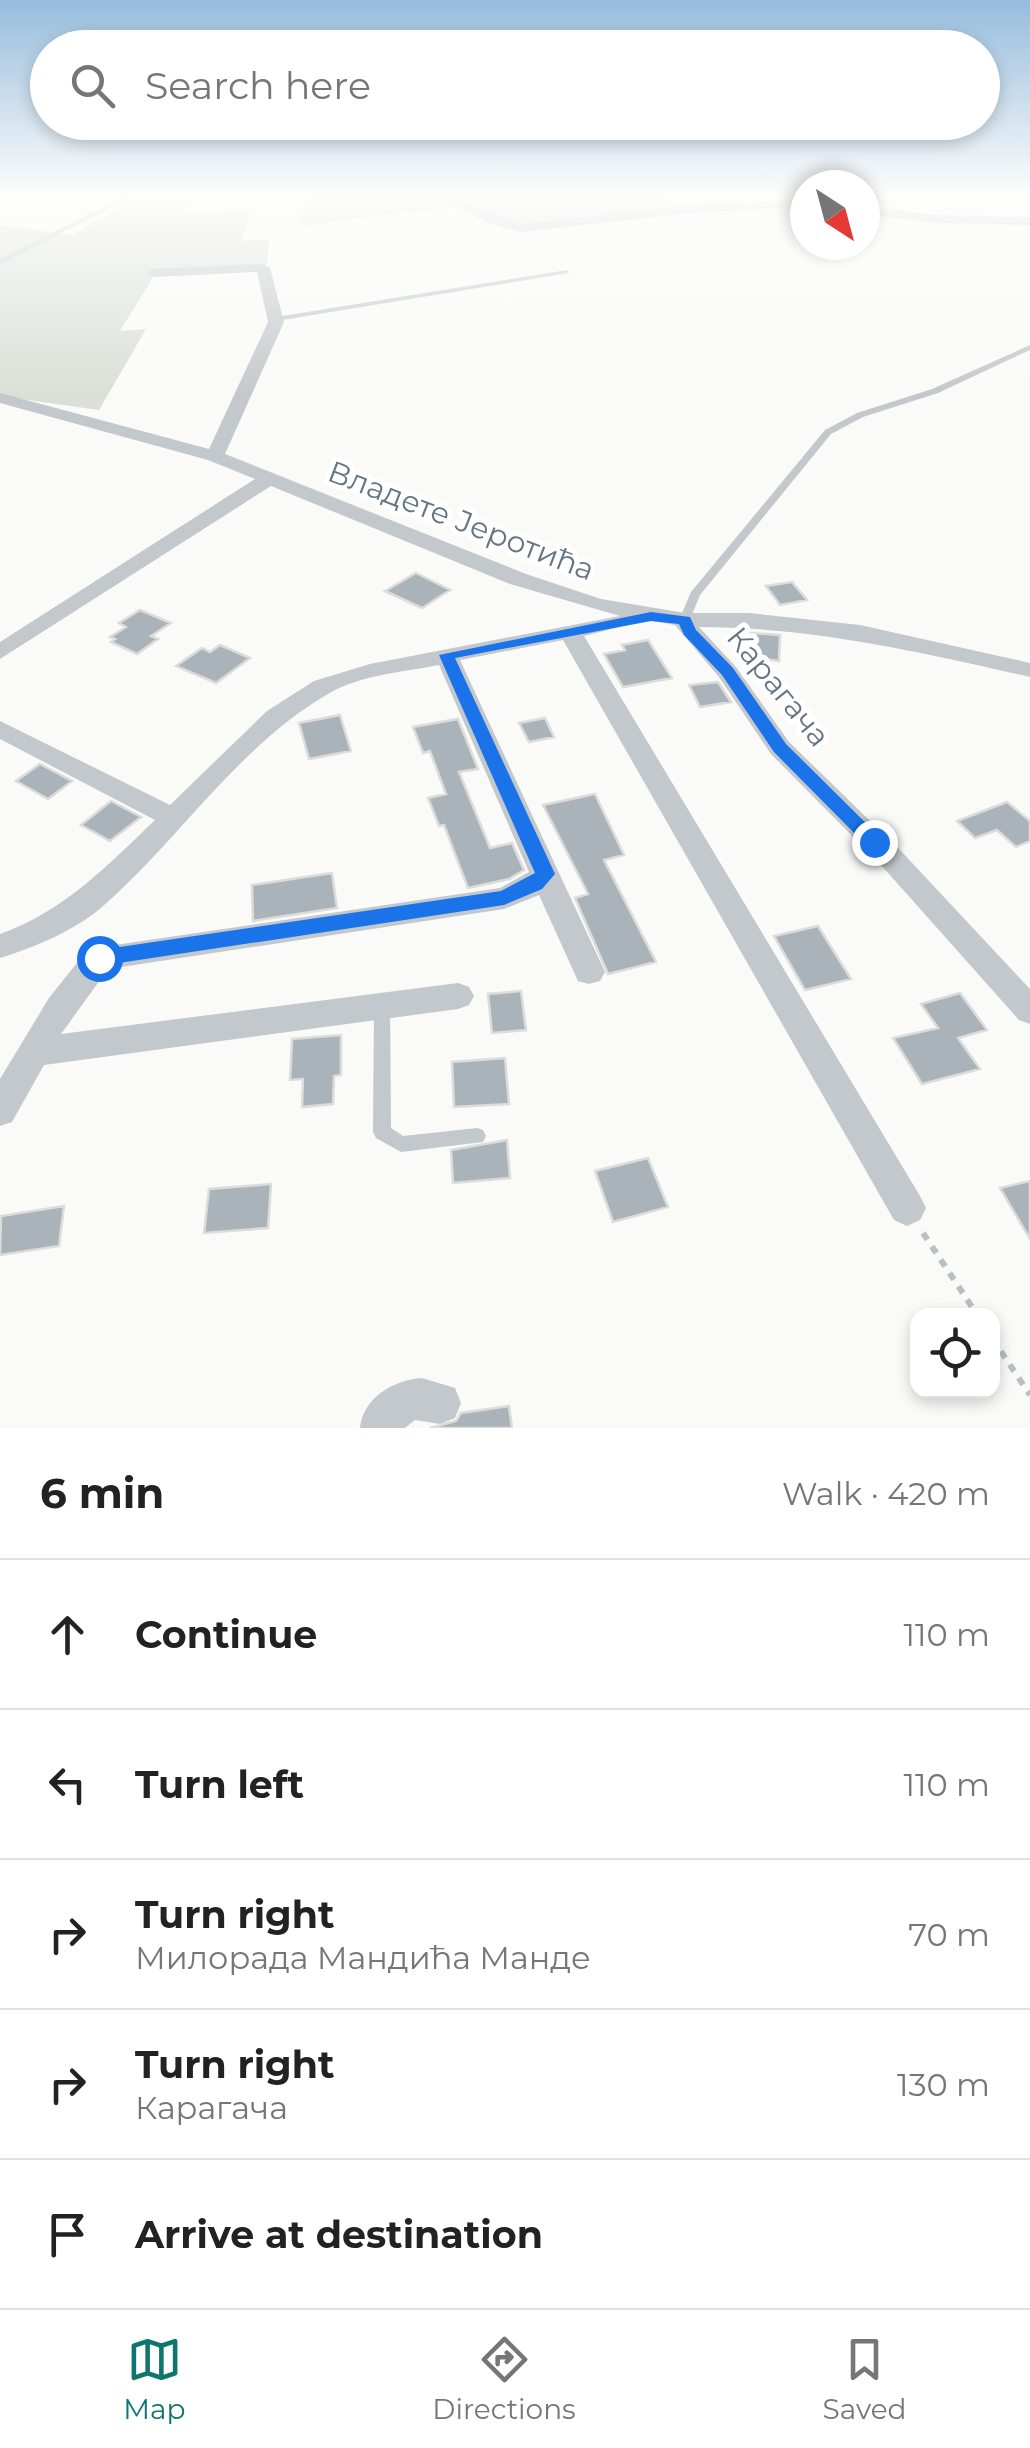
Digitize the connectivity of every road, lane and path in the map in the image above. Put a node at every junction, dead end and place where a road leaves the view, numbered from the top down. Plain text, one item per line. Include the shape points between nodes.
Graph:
1 (566, 272) dead end
2 (153, 273) dead end
3 (276, 318) junction
4 (1030, 347) edge
5 (0, 398) edge
6 (215, 456) junction
7 (268, 479) junction
8 (651, 616) junction
9 (685, 620) junction
10 (570, 632) junction
11 (0, 652) edge
12 (446, 655) junction
13 (1030, 670) edge
14 (0, 729) edge
15 (176, 819) junction
16 (545, 874) junction
17 (0, 946) edge
18 (589, 972) dead end
19 (458, 996) dead end
20 (382, 1005) junction
21 (1030, 1010) edge
22 (33, 1052) junction
23 (0, 1111) edge
24 (477, 1136) dead end
25 (907, 1208) joint
26 (973, 1308) edge
27 (1000, 1350) edge
28 (1022, 1383) joint
29 (1030, 1395) edge
30 (440, 1402) dead end
31 (381, 1428) edge

1 - 3 lane
2 - 3 street via 263,268
3 - 6 street
4 - 9 lane via 828,432 695,594
5 - 6 street, Владете Јеротића
6 - 7 street, Владете Јеротића
7 - 8 street, Владете Јеротића via 518,579
7 - 11 street
8 - 9 street, Владете Јеротића
8 - 10 street
9 - 13 street, Владете Јеротића via 860,632
9 - 21 street, Карагача via 780,748 892,858
10 - 12 street
10 - 25 street
12 - 15 street via 346,678 298,700
12 - 16 street
14 - 15 street
15 - 17 street via 89,901
16 - 18 street
16 - 22 street via 504,898 99,958
19 - 20 street
20 - 22 street
20 - 24 lane via 382,1132 401,1144
22 - 23 street
25 - 26 path
27 - 28 path
28 - 29 path
30 - 31 street via 408,1399

